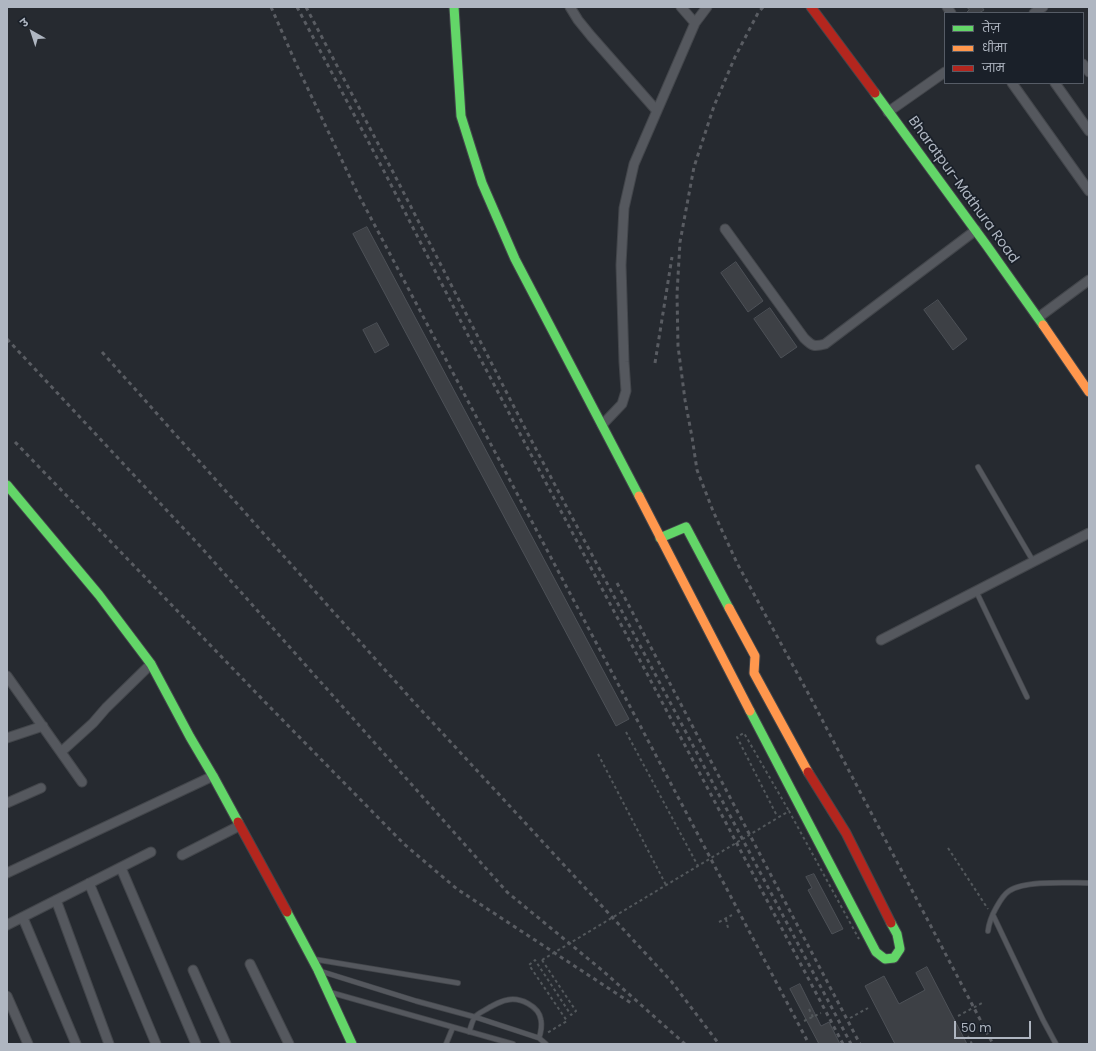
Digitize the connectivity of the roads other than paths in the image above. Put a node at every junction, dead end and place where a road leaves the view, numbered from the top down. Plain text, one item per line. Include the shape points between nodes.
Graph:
1 (454, 7) edge
2 (570, 7) edge
3 (681, 7) edge
4 (706, 7) edge
5 (811, 7) edge
6 (695, 23) junction
7 (944, 73) edge
8 (1013, 84) edge
9 (1056, 84) edge
10 (657, 111) junction
11 (888, 112) junction
12 (1089, 131) edge
13 (1089, 191) edge
14 (725, 229) dead end
15 (976, 230) junction
16 (1089, 280) edge
17 (1038, 317) junction
18 (1089, 392) edge
19 (602, 425) junction
20 (978, 467) dead end
21 (7, 485) edge
22 (1089, 533) edge
23 (660, 538) junction
24 (1033, 561) junction
25 (976, 591) junction
26 (881, 640) dead end
27 (151, 664) junction
28 (7, 676) edge
29 (1026, 697) dead end
30 (43, 726) junction
31 (7, 738) edge
32 (61, 752) junction
33 (213, 776) junction
34 (82, 782) dead end
35 (41, 788) dead end
36 (7, 803) edge
37 (239, 826) junction
38 (151, 852) dead end
39 (182, 855) dead end
40 (121, 868) junction
41 (7, 873) edge
42 (89, 883) junction
43 (1089, 883) edge
44 (56, 900) junction
45 (993, 915) junction
46 (23, 918) junction
47 (7, 925) edge
48 (988, 931) dead end
49 (310, 958) junction
50 (250, 964) dead end
51 (193, 970) dead end
52 (318, 970) junction
53 (458, 983) dead end
54 (328, 992) junction
55 (7, 996) edge
56 (475, 1017) junction
57 (453, 1027) junction
58 (470, 1032) junction
59 (539, 1038) junction
60 (28, 1044) edge
61 (76, 1044) edge
62 (110, 1044) edge
63 (156, 1044) edge
64 (196, 1044) edge
65 (226, 1044) edge
66 (289, 1044) edge
67 (352, 1044) edge
68 (446, 1044) edge
69 (512, 1044) edge
70 (546, 1044) edge
71 (1056, 1044) edge

1 - 19 main road via 461,116 482,184 515,259
2 - 10 street via 590,36
3 - 6 street
4 - 6 street
5 - 11 main road, Bharatpur-Mathura Road
6 - 10 street
7 - 11 street
8 - 13 street
9 - 12 street
10 - 19 street via 634,164 624,208 621,265 626,391 622,404
11 - 15 main road, Bharatpur-Mathura Road
14 - 15 street via 804,338 818,346 825,344
15 - 17 main road, Bharatpur-Mathura Road
16 - 17 street
17 - 18 main road, Bharatpur-Mathura Road
19 - 23 main road
20 - 24 lane
21 - 27 main road via 99,594
22 - 24 street
23 - 23 main road via 686,527 755,656 754,673 771,706 806,770 846,833 897,934 900,949 894,958 884,958 876,952
24 - 25 street
25 - 26 street
25 - 29 lane
27 - 32 street
27 - 33 main road
28 - 30 street
30 - 31 street
30 - 32 street
32 - 34 street
33 - 37 main road
33 - 41 street
35 - 36 street
37 - 39 street
37 - 49 main road
38 - 40 street
40 - 42 street
40 - 64 street
42 - 44 street
42 - 63 street
43 - 45 lane via 1033,884 1016,887 1001,899
44 - 46 street
44 - 62 street
45 - 48 lane
45 - 71 lane
46 - 47 street
46 - 61 street
49 - 52 main road
49 - 53 lane
50 - 66 street
51 - 65 street
52 - 54 main road
52 - 56 lane via 416,1002
54 - 57 lane
54 - 67 main road
55 - 60 street
56 - 58 lane
56 - 59 lane
56 - 59 lane via 500,1002 521,1000 534,1008 541,1018
57 - 58 lane
57 - 68 lane
58 - 69 lane
59 - 70 lane

